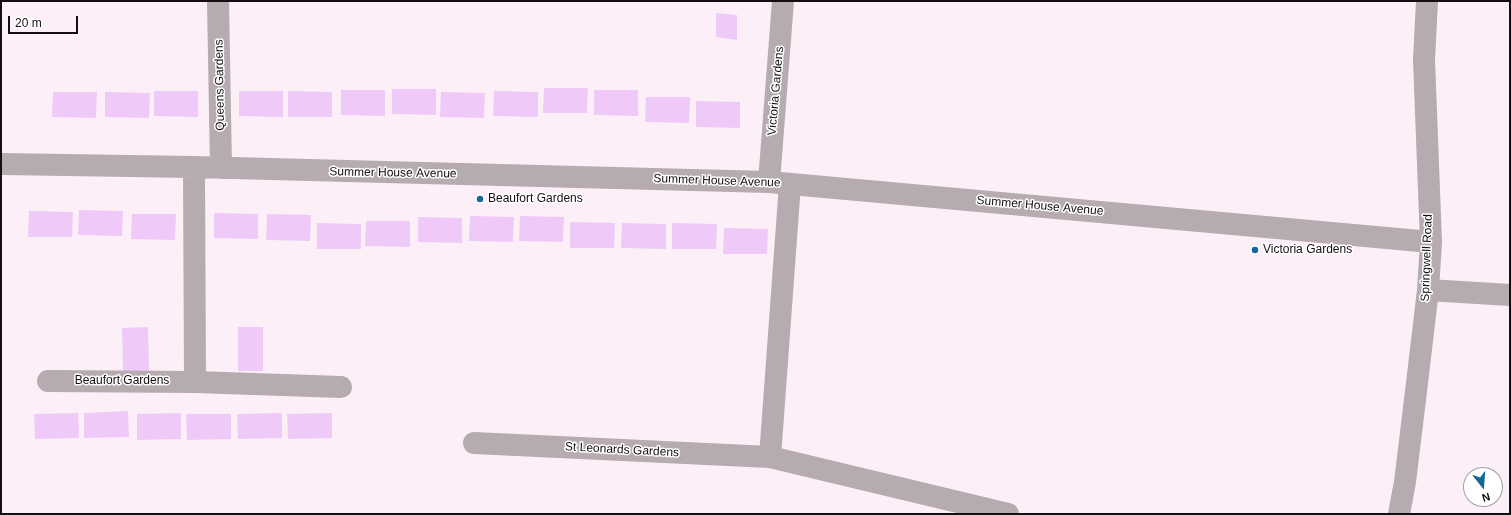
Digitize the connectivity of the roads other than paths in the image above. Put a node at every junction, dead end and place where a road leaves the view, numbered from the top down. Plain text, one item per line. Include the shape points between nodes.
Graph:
1 (218, 1) edge
2 (783, 1) edge
3 (1427, 1) edge
4 (1, 164) edge
5 (194, 167) junction
6 (221, 168) junction
7 (769, 182) junction
8 (790, 184) junction
9 (1431, 242) junction
10 (1428, 290) junction
11 (1510, 295) edge
12 (48, 381) dead end
13 (196, 382) junction
14 (340, 387) dead end
15 (474, 443) dead end
16 (770, 457) junction
17 (1008, 514) edge
18 (1399, 514) edge

1 - 6 street, Queens Gardens
2 - 7 street, Victoria Gardens
3 - 9 street, Springwell Road via 1424,60
4 - 5 street, Summer House Avenue
5 - 6 street, Summer House Avenue
5 - 13 street
6 - 7 street, Summer House Avenue
7 - 8 street, Summer House Avenue
8 - 9 street, Summer House Avenue
8 - 16 street
9 - 10 street, Springwell Road
10 - 11 street
10 - 18 street, Springwell Road
12 - 13 street, Beaufort Gardens
13 - 14 street, Beaufort Gardens
15 - 16 street, St Leonards Gardens
16 - 17 street, St Leonards Gardens

